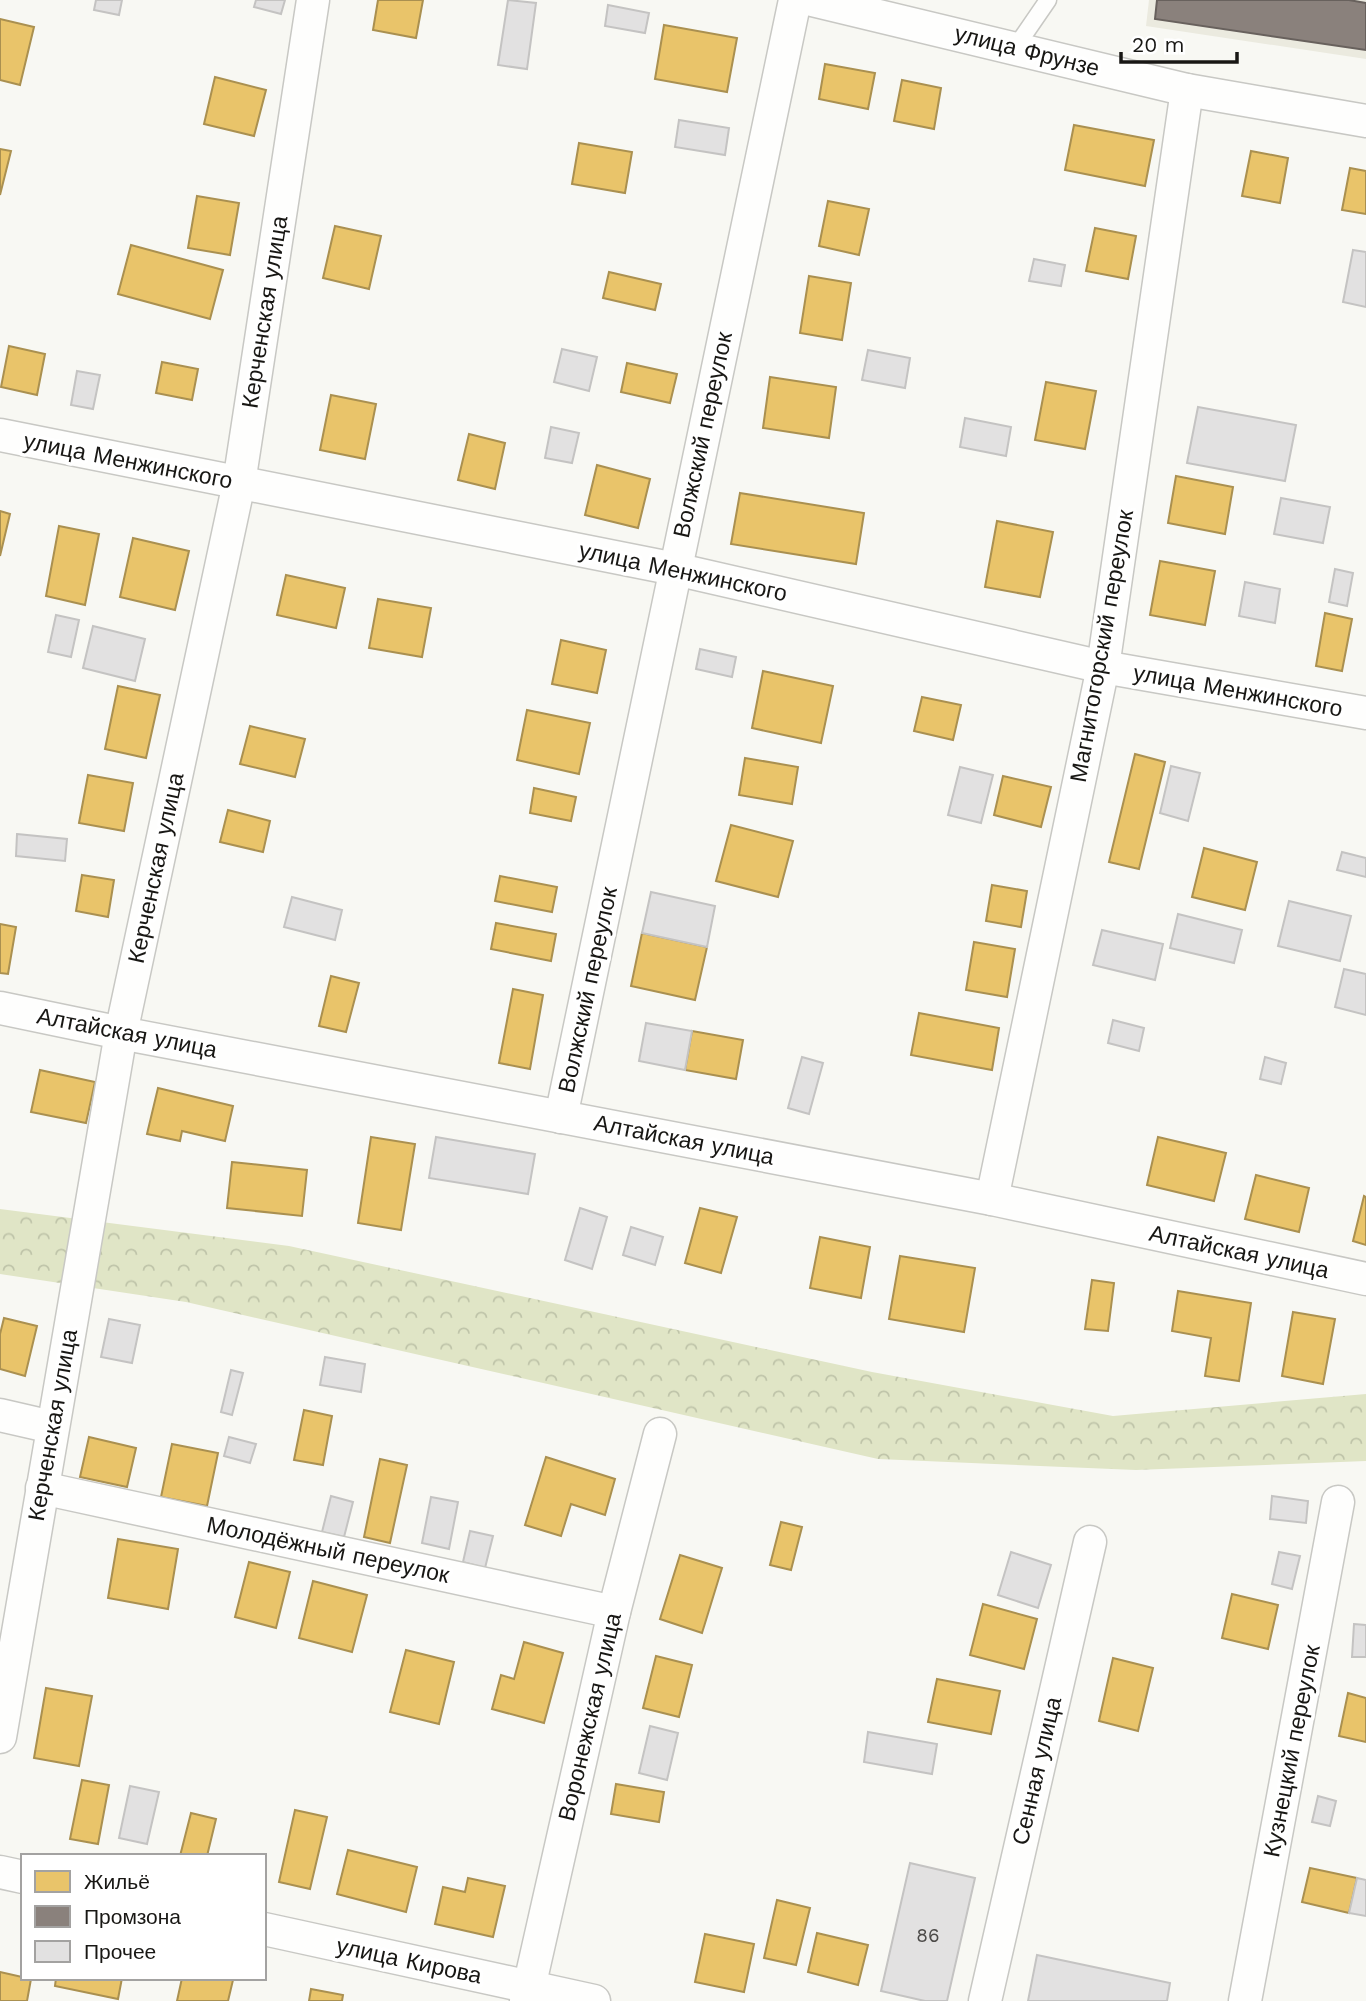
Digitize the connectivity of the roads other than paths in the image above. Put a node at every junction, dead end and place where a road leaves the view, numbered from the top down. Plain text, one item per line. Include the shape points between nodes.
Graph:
1 (313, 0) edge
2 (795, 0) edge
3 (812, 0) edge
4 (1048, 0) edge
5 (1015, 48) junction
6 (1187, 90) junction
7 (1366, 121) edge
8 (0, 435) edge
9 (239, 483) junction
10 (675, 569) junction
11 (1103, 667) junction
12 (1366, 713) edge
13 (0, 1007) edge
14 (121, 1033) junction
15 (561, 1117) junction
16 (992, 1199) junction
17 (1366, 1279) edge
18 (0, 1415) edge
19 (52, 1427) junction
20 (660, 1433) dead end
21 (42, 1488) junction
22 (1338, 1502) dead end
23 (1090, 1542) dead end
24 (614, 1612) junction
25 (0, 1737) edge
26 (0, 1872) edge
27 (21, 1877) edge
28 (266, 1929) edge
29 (527, 1994) edge
30 (594, 2001) edge
31 (985, 2001) edge
32 (1245, 2001) edge

1 - 9 street, Керченская улица
2 - 10 street, Волжский переулок
3 - 5 street, улица Фрунзе
4 - 5 lane
5 - 6 street, улица Фрунзе
6 - 7 street, улица Фрунзе
6 - 11 street, Магнитогорский переулок
8 - 9 street, улица Менжинского
9 - 10 street, улица Менжинского
9 - 14 street, Керченская улица
10 - 11 street, улица Менжинского
10 - 15 street, Волжский переулок
11 - 12 street, улица Менжинского
11 - 16 street, Магнитогорский переулок
13 - 14 street, Алтайская улица
14 - 15 street, Алтайская улица
14 - 19 street, Керченская улица
15 - 16 street, Алтайская улица
16 - 17 street, Алтайская улица
18 - 19 street
19 - 21 street, Керченская улица
20 - 24 street, Воронежская улица
21 - 24 street, Молодёжный переулок
21 - 25 street, Керченская улица
22 - 32 street, Кузнецкий переулок
23 - 31 street, Сенная улица
24 - 29 street, Воронежская улица
26 - 27 street
28 - 29 street, улица Кирова
29 - 30 street, улица Кирова

